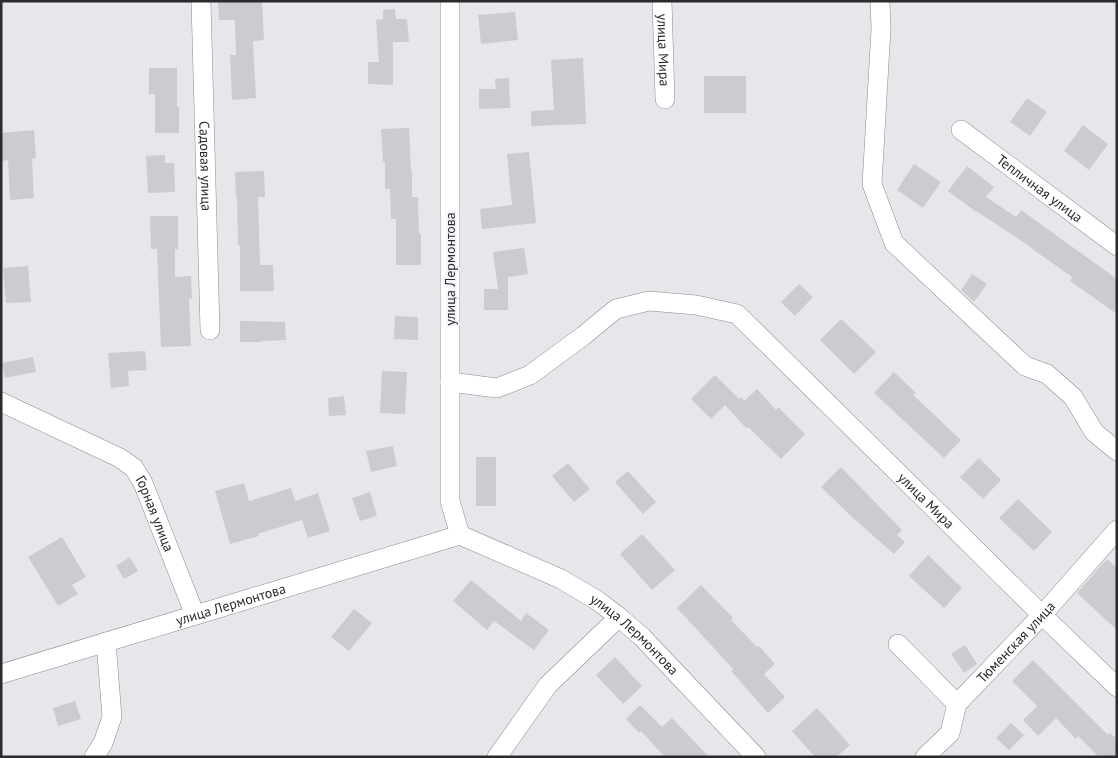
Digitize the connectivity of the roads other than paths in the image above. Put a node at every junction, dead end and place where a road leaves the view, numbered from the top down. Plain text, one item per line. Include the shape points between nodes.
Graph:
1 (200, 1) edge
2 (450, 1) edge
3 (662, 1) edge
4 (880, 1) edge
5 (666, 99) dead end
6 (960, 130) dead end
7 (1117, 246) edge
8 (210, 330) dead end
9 (450, 382) junction
10 (1, 402) edge
11 (1117, 451) edge
12 (1117, 530) edge
13 (460, 535) junction
14 (195, 615) junction
15 (1042, 615) junction
16 (619, 617) junction
17 (106, 642) junction
18 (898, 644) dead end
19 (1, 674) edge
20 (1117, 687) edge
21 (957, 704) junction
22 (94, 757) edge
23 (497, 757) edge
24 (756, 757) edge
25 (925, 757) edge

1 - 8 street, Садовая улица
2 - 9 street, улица Лермонтова
3 - 5 street, улица Мира
4 - 11 street via 872,184 894,243 1025,366 1047,374 1073,397 1094,432
6 - 7 street, Тепличная улица
9 - 13 street, улица Лермонтова via 450,501
9 - 15 street, улица Мира via 497,388 530,375 616,309 649,301 696,305 737,314
10 - 14 street, Горная улица via 120,458 134,468 143,483
12 - 15 street, Тюменская улица
13 - 14 street, улица Лермонтова
13 - 16 street, улица Лермонтова via 561,579
14 - 17 street, улица Лермонтова
15 - 20 street, улица Мира
15 - 21 street, Тюменская улица
16 - 23 street via 548,685
16 - 24 street, улица Лермонтова
17 - 19 street, улица Лермонтова
17 - 22 street via 112,716
18 - 21 street
21 - 25 street via 950,733

